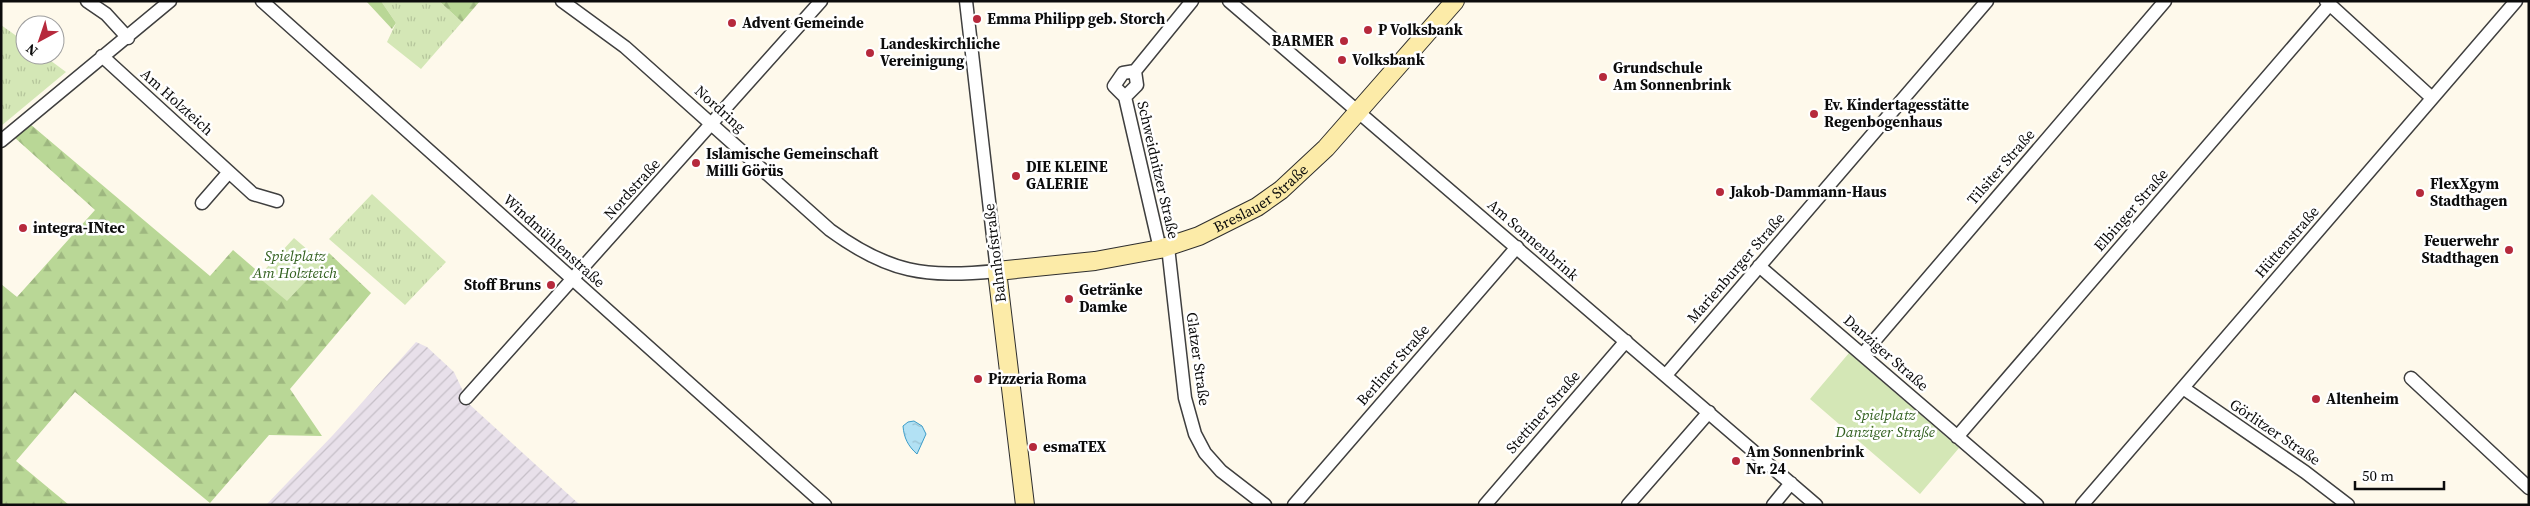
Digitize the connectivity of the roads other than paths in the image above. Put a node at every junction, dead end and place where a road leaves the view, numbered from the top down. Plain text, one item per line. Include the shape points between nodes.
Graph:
1 (87, 1) edge
2 (170, 1) edge
3 (262, 1) edge
4 (562, 1) edge
5 (821, 1) edge
6 (966, 1) edge
7 (1192, 1) edge
8 (1229, 1) edge
9 (1454, 1) edge
10 (1987, 1) edge
11 (2165, 1) edge
12 (2516, 1) edge
13 (2328, 3) edge
14 (128, 38) junction
15 (102, 56) junction
16 (2432, 98) junction
17 (1359, 112) junction
18 (712, 124) junction
19 (1, 141) edge
20 (229, 172) junction
21 (277, 201) dead end
22 (202, 203) dead end
23 (1517, 247) junction
24 (1164, 248) junction
25 (1759, 266) junction
26 (997, 271) junction
27 (572, 279) junction
28 (1626, 341) junction
29 (1863, 354) junction
30 (1666, 375) junction
31 (2411, 378) dead end
32 (2183, 388) junction
33 (466, 398) dead end
34 (1709, 412) junction
35 (1957, 437) junction
36 (1792, 483) junction
37 (2529, 488) edge
38 (825, 505) edge
39 (1025, 505) edge
40 (1265, 505) edge
41 (1294, 505) edge
42 (1485, 505) edge
43 (1628, 505) edge
44 (1773, 505) edge
45 (1816, 505) edge
46 (2037, 505) edge
47 (2082, 505) edge
48 (2348, 505) edge

1 - 14 street via 106,14
2 - 14 street
3 - 27 street, Windmühlenstraße
4 - 18 street, Nordring via 626,47
5 - 18 street, Nordstraße
6 - 26 street, Bahnhofstraße
7 - 24 street, Schweidnitzer Straße via 1135,71 1137,85 1125,97
8 - 17 street, Am Sonnenbrink
9 - 17 main road, Breslauer Straße
10 - 25 street, Marienburger Straße
11 - 29 street, Tilsiter Straße
12 - 16 street, Hüttenstraße
13 - 16 street
13 - 35 street, Elbinger Straße
14 - 15 street
15 - 19 street
15 - 20 street, Am Holzteich
16 - 32 street, Hüttenstraße
17 - 23 street, Am Sonnenbrink
17 - 24 main road, Breslauer Straße via 1304,170 1269,199 1234,220
18 - 26 street, Nordring via 830,230 875,259 918,272
18 - 27 street, Nordstraße
20 - 21 street, Am Holzteich via 253,194
20 - 22 street
23 - 28 street, Am Sonnenbrink
23 - 41 street, Berliner Straße
24 - 26 main road, Breslauer Straße via 1094,261
24 - 40 street, Glatzer Straße via 1185,398 1194,434 1221,471
25 - 29 street, Danziger Straße
25 - 30 street, Marienburger Straße
26 - 39 main road, Bahnhofstraße
27 - 33 street, Nordstraße
27 - 38 street, Windmühlenstraße
28 - 30 street, Am Sonnenbrink
28 - 42 street, Stettiner Straße
29 - 35 street, Danziger Straße
30 - 34 street, Am Sonnenbrink
31 - 37 street
32 - 47 street, Hüttenstraße
32 - 48 street, Görlitzer Straße
34 - 36 street, Am Sonnenbrink
34 - 43 street
35 - 46 street, Danziger Straße
36 - 44 street
36 - 45 street, Am Sonnenbrink

